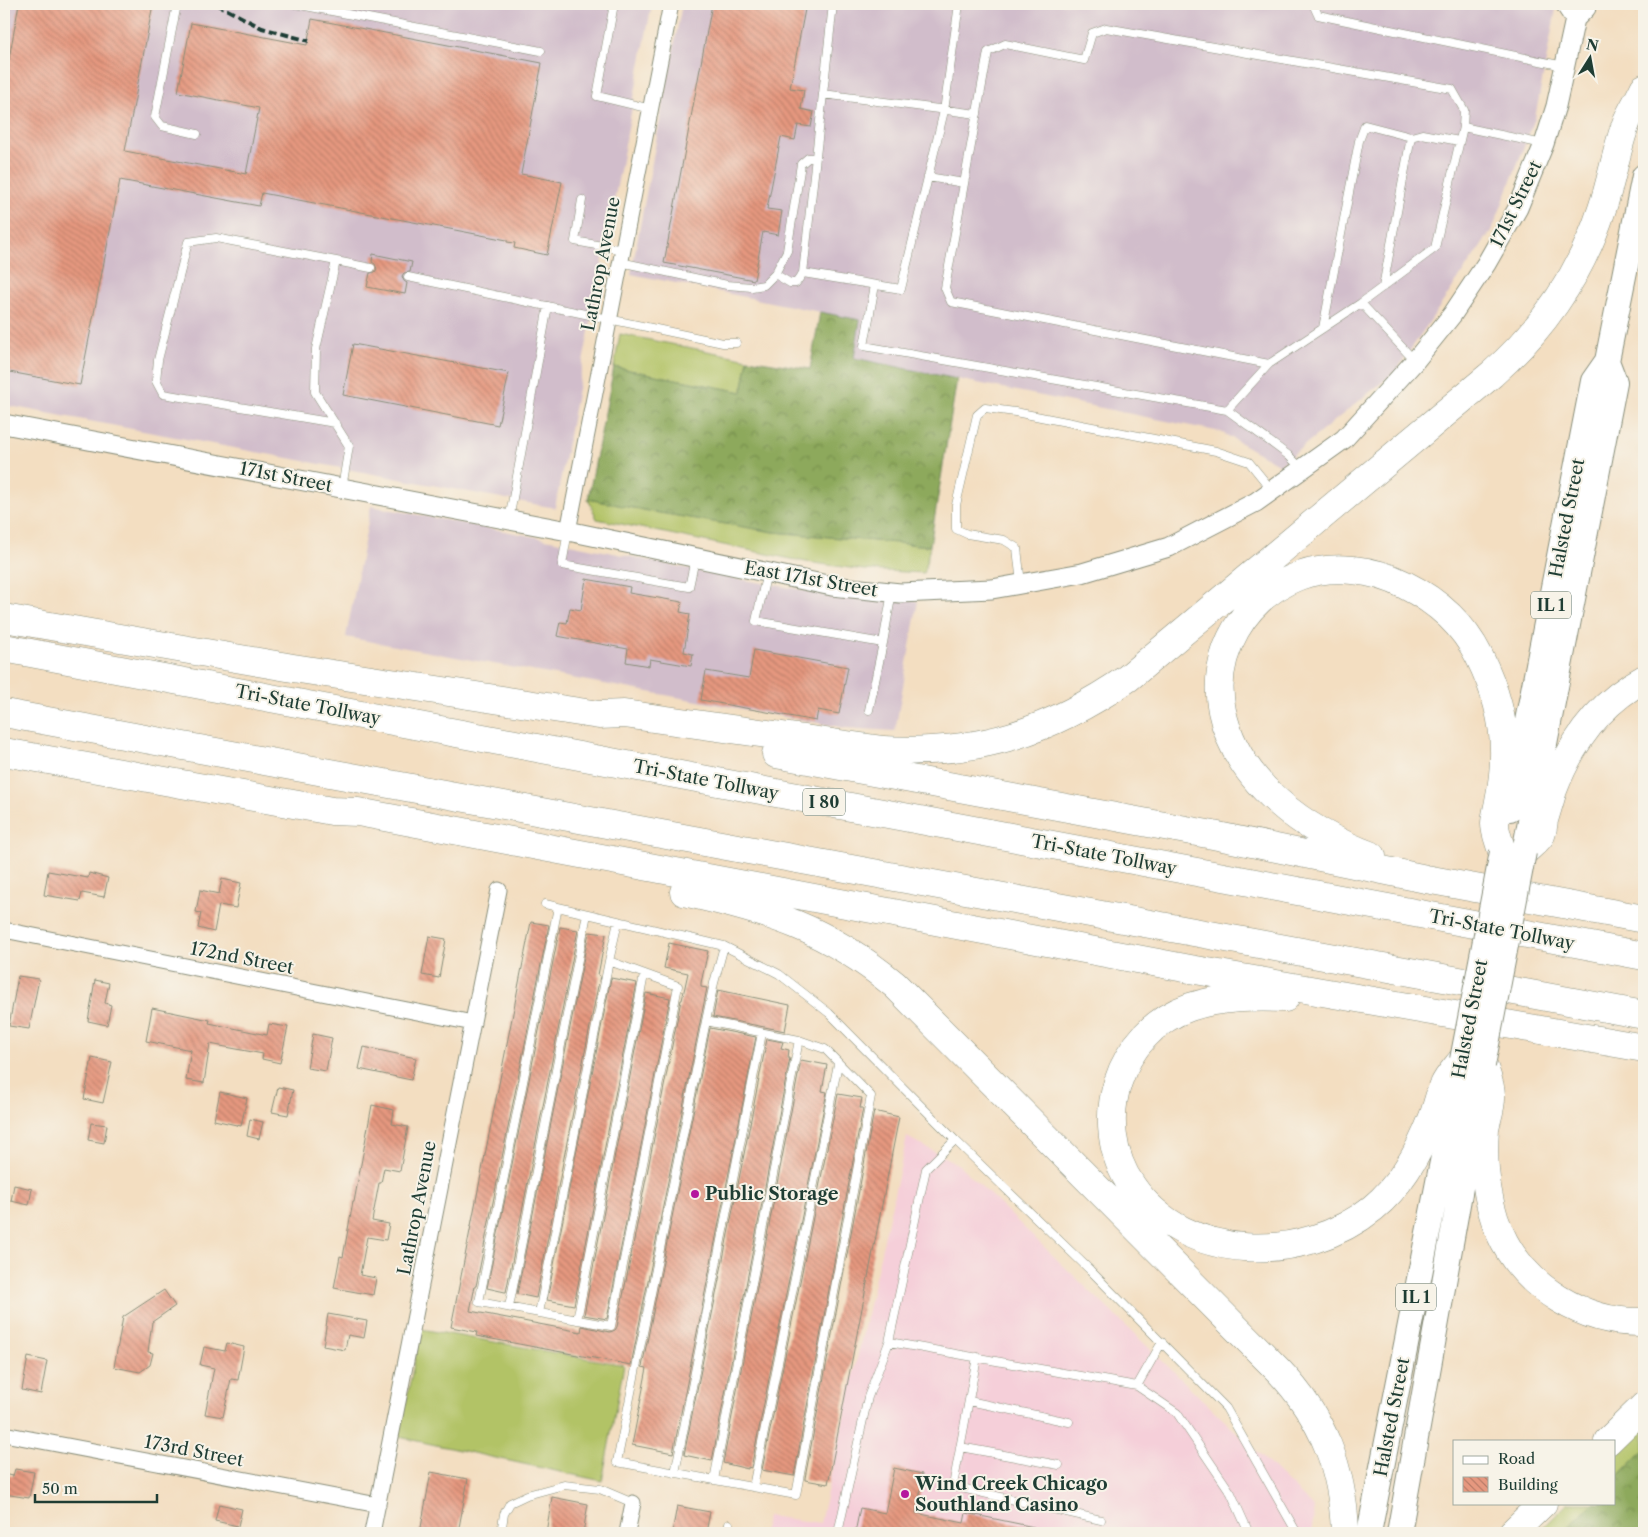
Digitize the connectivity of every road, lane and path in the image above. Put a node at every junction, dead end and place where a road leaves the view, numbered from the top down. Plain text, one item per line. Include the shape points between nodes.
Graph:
1 (177, 4) edge
2 (295, 4) edge
3 (614, 4) edge
4 (671, 4) edge
5 (834, 4) edge
6 (959, 4) edge
7 (1313, 4) edge
8 (1586, 4) edge
9 (1570, 11) edge
10 (541, 51) dead end
11 (1566, 66) junction
12 (1644, 88) edge
13 (823, 94) junction
14 (651, 109) junction
15 (944, 110) junction
16 (976, 114) junction
17 (1463, 127) junction
18 (197, 134) dead end
19 (1411, 137) junction
20 (1460, 141) junction
21 (1544, 144) junction
22 (815, 158) junction
23 (1644, 176) edge
24 (928, 177) junction
25 (964, 183) junction
26 (582, 200) dead end
27 (622, 256) junction
28 (336, 262) junction
29 (371, 268) dead end
30 (803, 273) junction
31 (775, 274) junction
32 (408, 277) dead end
33 (874, 285) junction
34 (1383, 287) junction
35 (1361, 303) junction
36 (548, 306) junction
37 (609, 319) junction
38 (1323, 328) junction
39 (736, 343) dead end
40 (1269, 364) junction
41 (1412, 364) junction
42 (1227, 410) junction
43 (335, 423) junction
44 (4, 424) edge
45 (1302, 470) junction
46 (342, 488) junction
47 (1272, 491) junction
48 (509, 520) junction
49 (568, 530) junction
50 (695, 557) junction
51 (767, 572) junction
52 (1020, 584) junction
53 (892, 592) junction
54 (4, 618) edge
55 (882, 643) junction
56 (4, 648) edge
57 (1644, 679) edge
58 (869, 710) dead end
59 (4, 713) edge
60 (599, 715) junction
61 (4, 752) edge
62 (332, 811) junction
63 (1513, 852) junction
64 (1446, 882) junction
65 (499, 890) dead end
66 (545, 904) dead end
67 (558, 907) junction
68 (1644, 913) edge
69 (587, 914) junction
70 (1617, 914) junction
71 (1644, 919) edge
72 (618, 922) junction
73 (4, 930) edge
74 (724, 946) junction
75 (1644, 956) edge
76 (609, 961) junction
77 (644, 975) junction
78 (1416, 1007) junction
79 (1644, 1015) edge
80 (706, 1021) junction
81 (473, 1023) junction
82 (1539, 1028) junction
83 (762, 1033) junction
84 (799, 1040) junction
85 (1644, 1048) edge
86 (1473, 1063) junction
87 (1644, 1063) edge
88 (838, 1064) junction
89 (955, 1140) junction
90 (509, 1307) junction
91 (538, 1313) junction
92 (576, 1320) junction
93 (1644, 1322) edge
94 (889, 1342) junction
95 (1162, 1342) junction
96 (978, 1357) junction
97 (1137, 1386) junction
98 (969, 1401) junction
99 (1644, 1406) edge
100 (1069, 1422) dead end
101 (4, 1434) edge
102 (1609, 1440) edge
103 (960, 1447) junction
104 (1059, 1465) dead end
105 (676, 1472) junction
106 (714, 1480) junction
107 (753, 1487) junction
108 (633, 1503) joint
109 (1542, 1504) edge
110 (378, 1505) junction
111 (1101, 1520) dead end
112 (729, 1524) dead end
113 (372, 1533) edge
114 (500, 1533) edge
115 (627, 1533) edge
116 (727, 1533) edge
117 (838, 1533) edge
118 (1249, 1533) edge
119 (1297, 1533) edge
120 (1345, 1533) edge
121 (1369, 1533) edge
122 (1399, 1533) edge
123 (1512, 1533) edge

1 - 18 lane via 155,117 162,126
2 - 10 lane
3 - 14 lane via 597,96
4 - 14 street, Lathrop Avenue
5 - 13 lane
6 - 15 lane
7 - 11 lane via 1318,15
8 - 9 street, 171st Street via 1586,8
9 - 11 street, 171st Street
11 - 21 street, 171st Street
12 - 60 highway via 1627,122 1603,208 1588,247 1562,296 1528,339 1492,374 1184,632 1093,702 1005,739 962,748 921,751 862,747 624,714
13 - 15 lane
13 - 22 lane
14 - 27 street, Lathrop Avenue
15 - 16 lane
15 - 24 lane
16 - 17 lane via 988,52 1005,44 1084,60 1092,33 1106,28 1452,89 1464,110
16 - 25 lane
17 - 20 lane
17 - 21 lane
19 - 20 lane via 1422,134
19 - 34 lane
19 - 38 lane via 1365,125 1359,141
20 - 34 lane via 1435,248
21 - 41 street, 171st Street via 1518,208 1486,264 1452,315
22 - 30 lane
22 - 31 lane via 808,158 801,164 788,250
23 - 63 main road, Halsted Street / IL 1 via 1607,361 1593,381
24 - 25 lane
24 - 33 lane via 901,289
25 - 40 lane via 945,288 951,302
26 - 27 lane via 575,241
27 - 31 lane via 727,285 764,285
27 - 37 street, Lathrop Avenue
28 - 29 lane
28 - 43 lane via 316,349 315,392
28 - 43 lane via 216,238 188,242 158,360 156,381 163,394
30 - 31 lane via 796,283
30 - 33 lane
32 - 36 lane
33 - 42 lane via 864,346
34 - 35 lane
35 - 38 lane
35 - 41 lane
36 - 37 lane
36 - 48 lane
37 - 39 lane via 722,343
37 - 49 street, Lathrop Avenue
38 - 40 lane
40 - 42 lane
41 - 45 street, East 171st Street via 1344,439
42 - 45 lane via 1288,455
43 - 46 lane via 349,446
44 - 46 street, 171st Street
45 - 47 street, East 171st Street
46 - 48 street, 171st Street
47 - 52 street, East 171st Street via 1169,547 1082,573
47 - 52 lane via 1249,462 1216,451 985,408 977,415 956,505 956,529 1004,540 1017,548
48 - 49 street, 171st Street
49 - 50 street, East 171st Street
49 - 50 lane via 562,565 689,587
50 - 51 street, East 171st Street
51 - 53 street, East 171st Street via 832,586
51 - 55 lane via 756,622
52 - 53 street, East 171st Street via 992,589
53 - 55 lane
54 - 60 highway via 303,670
55 - 58 lane
56 - 75 highway, Tri-State Tollway / I 80
57 - 63 highway via 1612,700 1579,737 1553,791 1541,835
59 - 79 highway
60 - 64 highway via 622,726 1213,834
61 - 62 highway
62 - 78 highway via 358,812 1180,967
62 - 120 highway via 357,821 747,906 801,925 855,955 895,985 1294,1388 1316,1420 1335,1465 1343,1498
63 - 64 highway via 1494,825 1504,756 1492,686 1485,667 1459,625 1424,595 1381,575 1329,570 1284,582 1250,610 1234,632 1223,657 1221,709 1234,746 1248,770 1278,803 1308,824 1353,848 1386,861 1427,870
63 - 86 main road, Halsted Street / IL 1, bridge
64 - 70 highway
65 - 81 street, Lathrop Avenue
66 - 67 lane
67 - 69 lane
67 - 90 lane via 479,1302
68 - 70 highway
69 - 72 lane
69 - 90 lane
70 - 71 highway
72 - 74 lane
72 - 76 lane
73 - 81 street, 172nd Street
74 - 80 lane
74 - 89 lane via 778,974 829,1013
76 - 77 lane
76 - 91 lane
77 - 92 lane
77 - 92 lane via 678,986 615,1307 611,1326
78 - 82 highway
78 - 86 highway via 1290,998 1241,999 1206,1002 1165,1020 1146,1035 1132,1053 1114,1093 1111,1123 1114,1143 1131,1185 1168,1221 1194,1235 1223,1244 1268,1248 1300,1244 1327,1235 1363,1216 1397,1184 1426,1135 1444,1084
80 - 83 lane
80 - 105 lane via 617,1462
81 - 110 street, Lathrop Avenue
82 - 85 highway
82 - 87 highway via 1560,1041
83 - 84 lane
83 - 105 lane
84 - 88 lane via 825,1049
84 - 106 lane
86 - 93 highway via 1491,1095 1485,1130 1487,1187 1495,1220 1508,1248 1539,1285 1568,1304 1602,1318
86 - 121 main road, Halsted Street / IL 1
86 - 122 main road, Halsted Street / IL 1
88 - 107 lane
88 - 107 lane via 871,1096 796,1495
89 - 94 lane via 926,1169
89 - 95 lane
90 - 91 lane
91 - 92 lane
94 - 96 lane
94 - 117 lane via 868,1397
95 - 97 lane
95 - 119 lane via 1226,1408
96 - 97 lane
96 - 98 lane
97 - 118 lane via 1177,1413 1230,1492
98 - 100 lane
98 - 103 lane
99 - 102 highway
101 - 110 street, 173rd Street
103 - 104 lane
103 - 111 lane via 953,1486
105 - 106 lane
106 - 107 lane
108 - 114 lane via 600,1489 564,1485 510,1503
108 - 115 street
109 - 123 highway
110 - 113 street, Lathrop Avenue
112 - 116 lane

